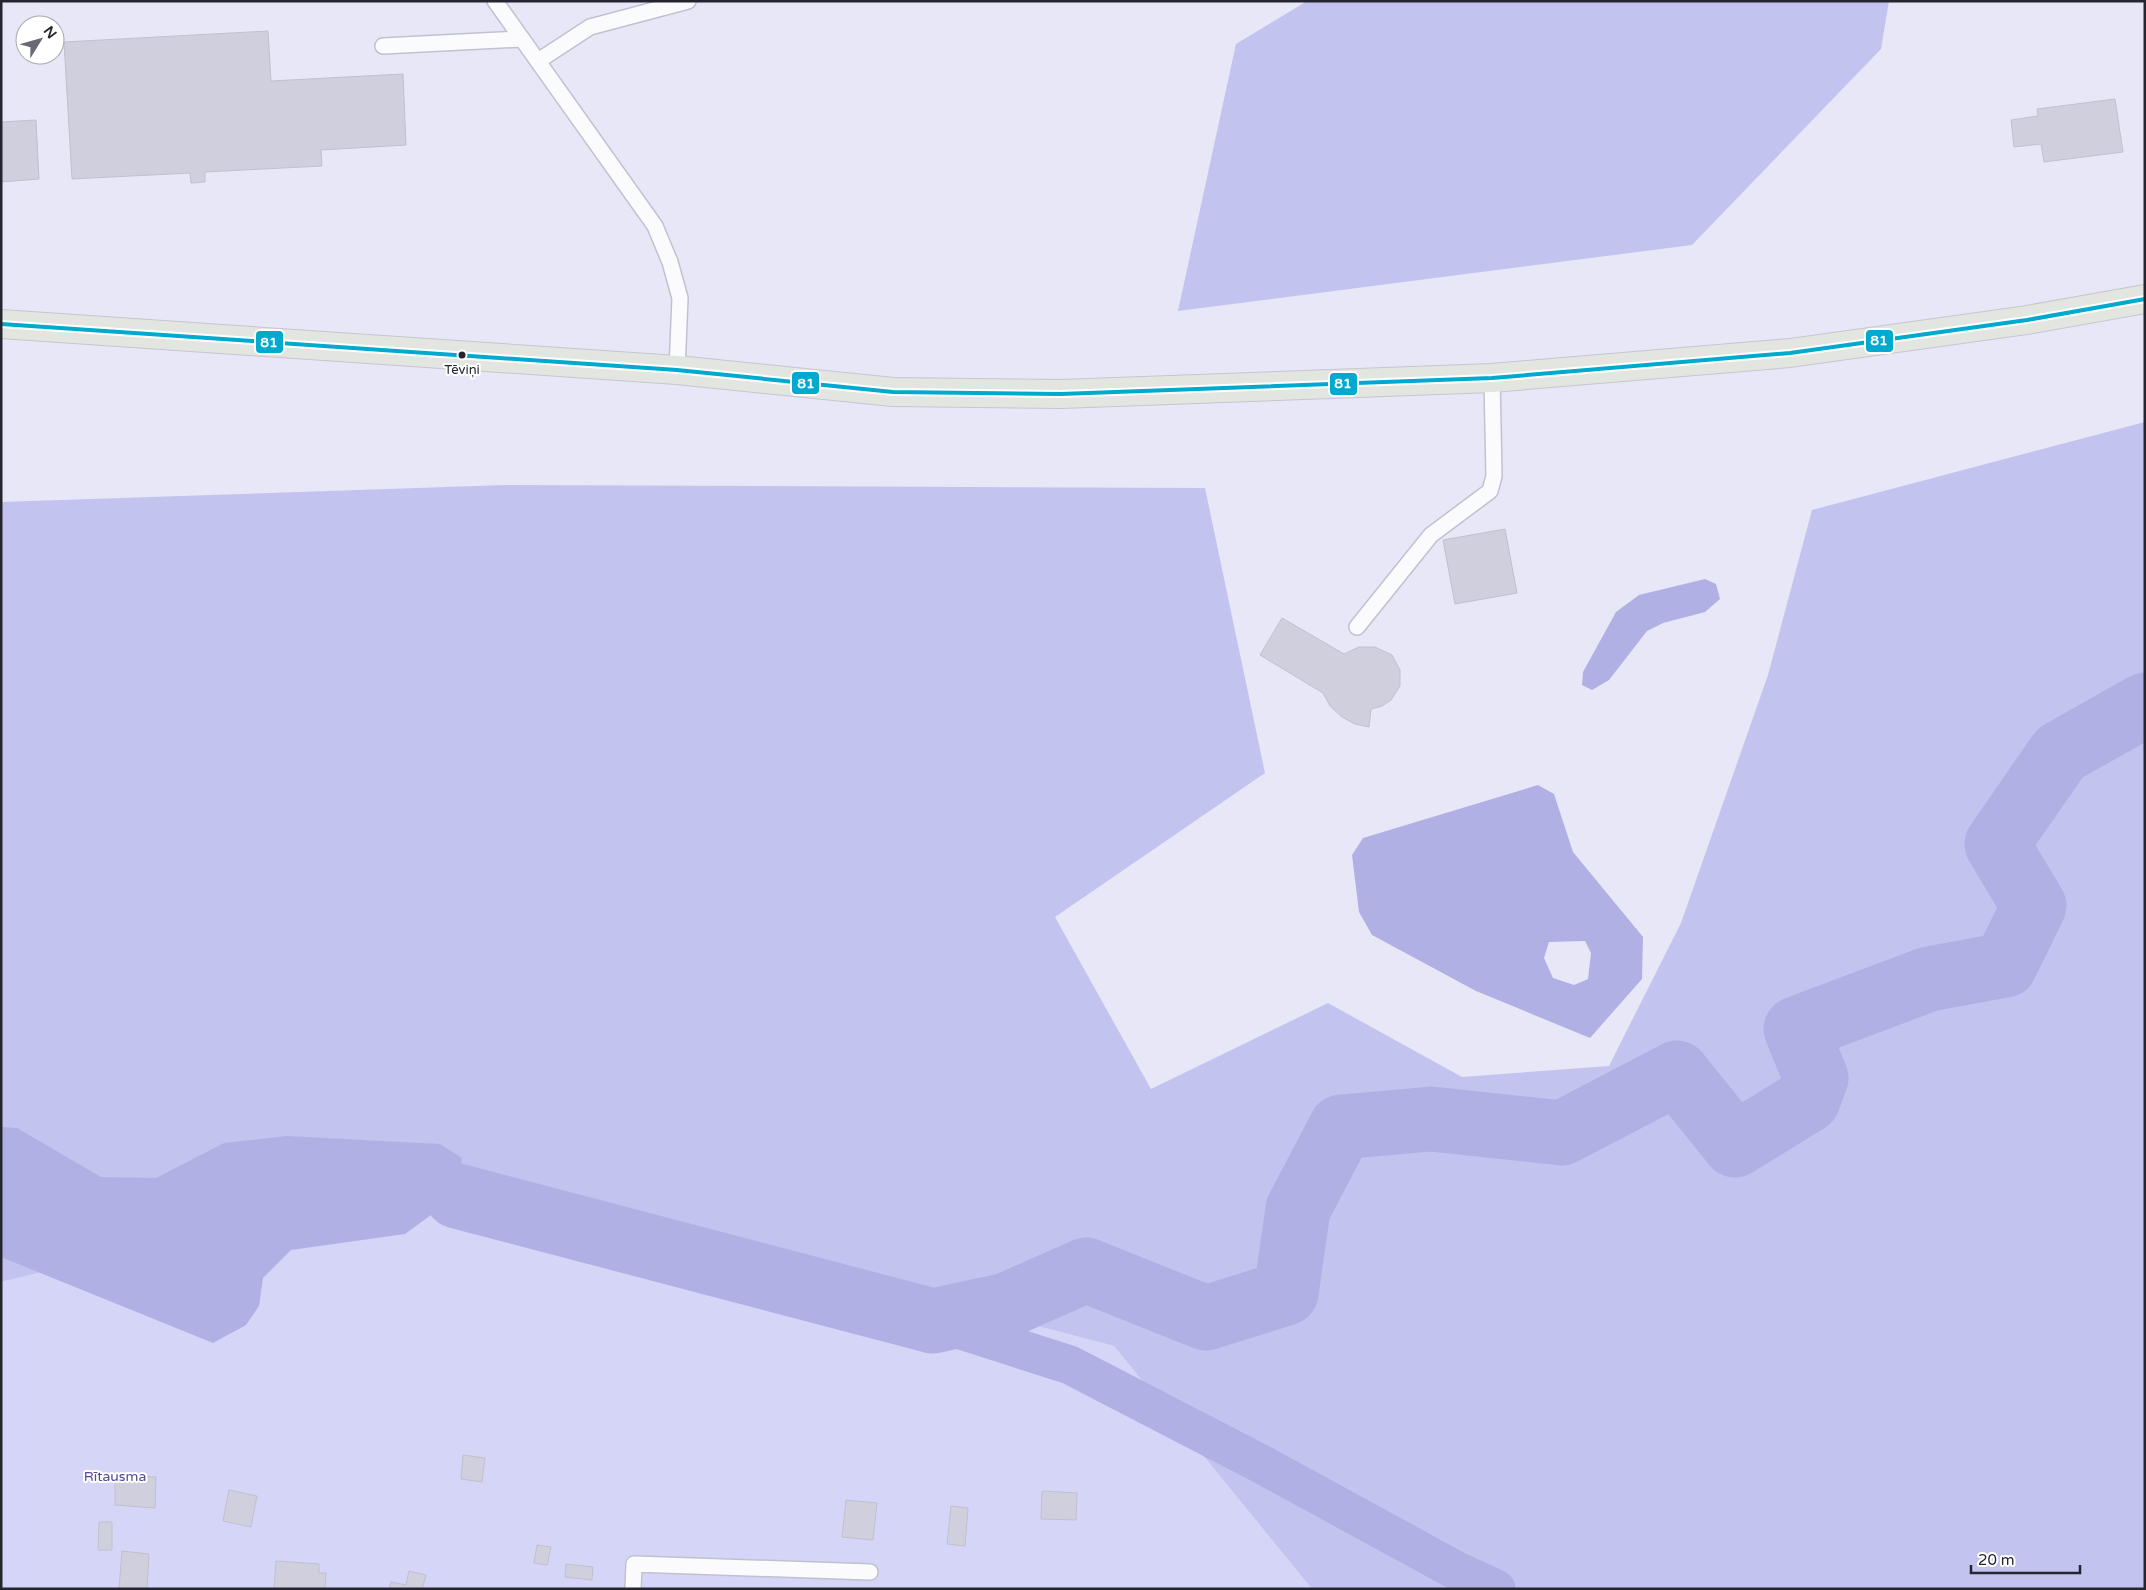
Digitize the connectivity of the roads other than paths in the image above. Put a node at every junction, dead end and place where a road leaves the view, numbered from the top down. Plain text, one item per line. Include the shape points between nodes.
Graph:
1 (495, 1) edge
2 (688, 1) edge
3 (522, 39) junction
4 (383, 46) dead end
5 (538, 61) junction
6 (2145, 299) edge
7 (1, 324) edge
8 (677, 370) junction
9 (1492, 378) junction
10 (1357, 627) dead end
11 (870, 1572) dead end
12 (633, 1589) edge

1 - 3 lane
2 - 5 lane via 590,27
3 - 4 lane
3 - 5 lane
5 - 8 lane via 656,226 680,298
6 - 9 main road via 2027,320 1790,353
7 - 8 main road
8 - 9 main road via 893,392 1061,394
9 - 10 lane via 1494,476 1490,492 1431,535
11 - 12 lane via 634,1564

